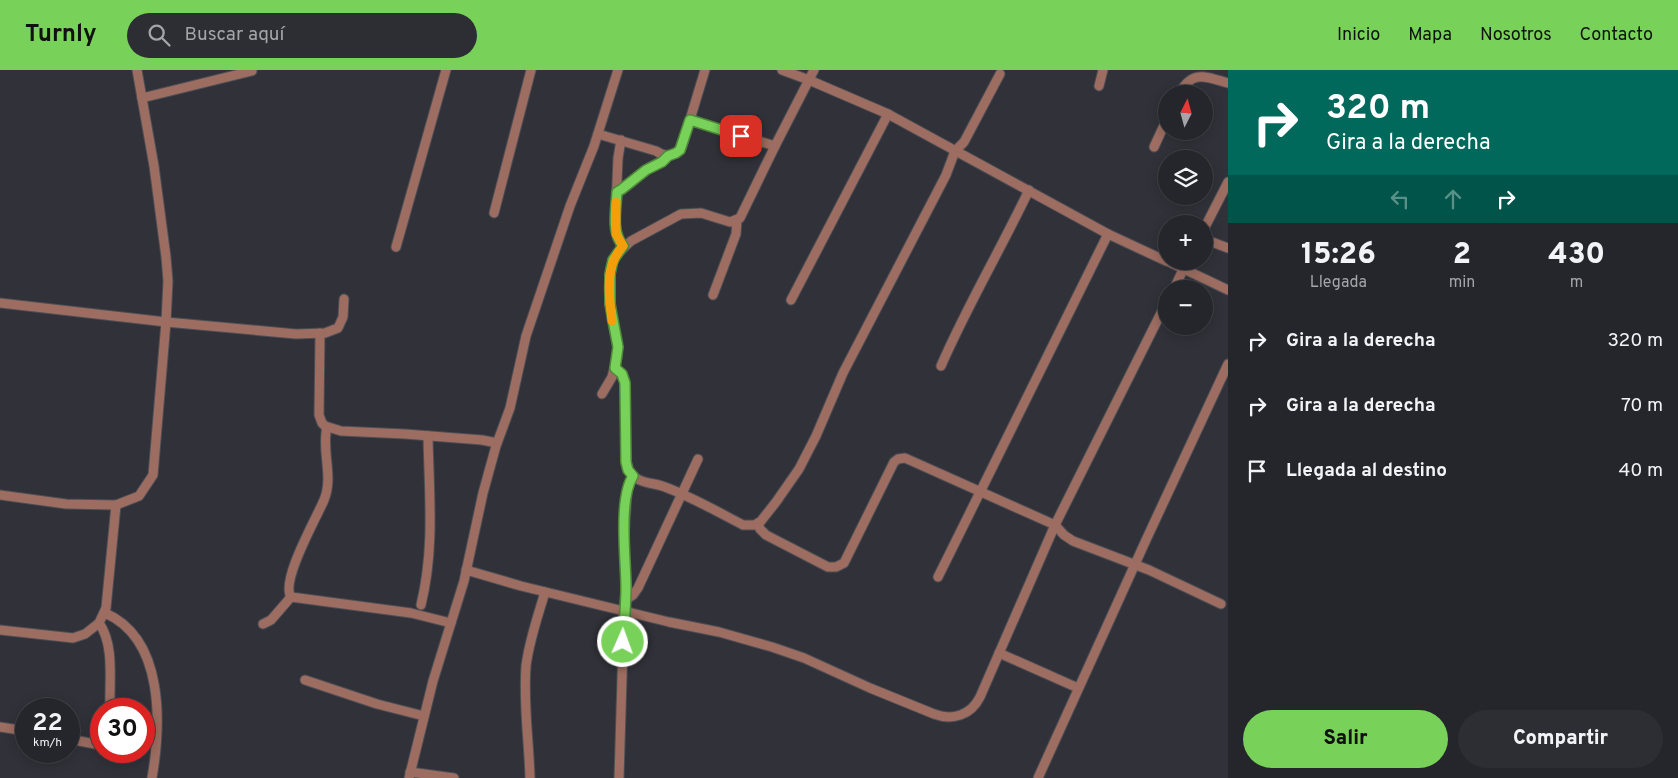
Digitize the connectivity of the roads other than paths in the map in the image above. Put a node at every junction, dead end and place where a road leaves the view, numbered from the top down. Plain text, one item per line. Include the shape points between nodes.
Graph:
1 (137, 70) edge
2 (446, 70) edge
3 (531, 70) edge
4 (618, 70) edge
5 (705, 70) edge
6 (782, 70) edge
7 (814, 70) edge
8 (1103, 70) edge
9 (252, 71) dead end
10 (1000, 74) dead end
11 (810, 80) junction
12 (1228, 83) edge
13 (1183, 85) edge
14 (1099, 86) dead end
15 (142, 98) junction
16 (888, 114) junction
17 (690, 120) junction
18 (598, 134) junction
19 (1158, 138) edge
20 (621, 140) junction
21 (775, 146) junction
22 (1154, 147) dead end
23 (955, 151) junction
24 (668, 156) junction
25 (1228, 182) edge
26 (1029, 190) junction
27 (617, 192) junction
28 (494, 213) dead end
29 (1211, 215) edge
30 (737, 220) junction
31 (1108, 234) junction
32 (1213, 242) edge
33 (623, 246) junction
34 (396, 248) dead end
35 (1228, 248) edge
36 (1158, 257) edge
37 (1194, 270) edge
38 (1228, 290) edge
39 (713, 294) dead end
40 (344, 299) dead end
41 (790, 300) dead end
42 (0, 302) edge
43 (1158, 319) edge
44 (166, 322) junction
45 (318, 333) junction
46 (1228, 364) edge
47 (941, 366) dead end
48 (615, 368) junction
49 (602, 394) dead end
50 (327, 427) junction
51 (428, 436) junction
52 (497, 443) junction
53 (698, 459) dead end
54 (633, 476) junction
55 (981, 491) junction
56 (681, 494) junction
57 (0, 495) edge
58 (116, 505) junction
59 (758, 523) junction
60 (1056, 525) junction
61 (1135, 564) junction
62 (466, 570) junction
63 (938, 577) dead end
64 (545, 592) junction
65 (291, 596) junction
66 (625, 600) junction
67 (1222, 604) dead end
68 (421, 605) dead end
69 (624, 611) junction
70 (105, 613) junction
71 (451, 623) junction
72 (99, 624) junction
73 (264, 624) dead end
74 (0, 630) edge
75 (999, 653) junction
76 (305, 680) dead end
77 (1078, 688) junction
78 (110, 698) edge
79 (424, 716) junction
80 (0, 727) edge
81 (15, 729) edge
82 (409, 775) edge
83 (152, 778) edge
84 (454, 778) edge
85 (530, 778) edge
86 (619, 778) edge
87 (1038, 778) edge

1 - 15 street
2 - 34 street
3 - 28 street
4 - 18 street
5 - 17 street
6 - 11 street
7 - 11 street
8 - 14 street
9 - 15 street
10 - 23 street via 964,142
11 - 16 street
11 - 21 street
12 - 13 street via 1194,76
15 - 44 street via 166,257
16 - 23 street
16 - 41 street
17 - 21 street
17 - 24 street via 680,150
18 - 20 street
18 - 52 street via 532,316 510,408
19 - 22 street
20 - 24 street
20 - 27 street
21 - 30 street via 742,216
23 - 26 street
23 - 59 street via 946,175 843,373 808,453 788,486
24 - 27 street
25 - 29 street
26 - 31 street
26 - 47 street
27 - 33 street via 615,229
30 - 33 street via 726,222 708,214 687,213 675,216
30 - 39 street via 736,234
31 - 36 street
31 - 55 street
32 - 35 street
33 - 48 street via 613,260 610,274 611,312 618,347
37 - 38 street
40 - 45 street via 340,325 334,330
42 - 44 street
43 - 60 street
44 - 45 street
44 - 58 street via 153,475 139,496
45 - 50 street via 319,416
46 - 61 street
48 - 49 street
48 - 54 street via 624,378 626,462
50 - 51 street via 341,431
50 - 65 street via 324,441 327,490 298,554 288,588
51 - 52 street
51 - 68 street via 430,547
52 - 62 street
53 - 56 street
54 - 56 street
54 - 66 street via 627,491
55 - 59 street via 908,458 898,459 844,563 836,567 828,567 766,535
55 - 60 street
55 - 63 street
56 - 59 street via 743,525
56 - 66 street via 638,588
57 - 58 street via 66,504
58 - 70 street
60 - 61 street via 1073,541
60 - 75 street
61 - 67 street
61 - 77 street
62 - 64 street
62 - 71 street
64 - 69 street
64 - 85 street via 530,641 526,668
65 - 71 street via 411,613
65 - 73 street
66 - 69 street
69 - 75 street via 772,647 945,717 960,715 974,706
69 - 86 street
70 - 72 street
70 - 83 street via 130,632 146,657 153,676 157,714
71 - 79 street
72 - 74 street via 86,634 73,638
72 - 78 street via 109,644
75 - 77 street
76 - 79 street
77 - 87 street
79 - 82 street
80 - 81 street
82 - 84 street

